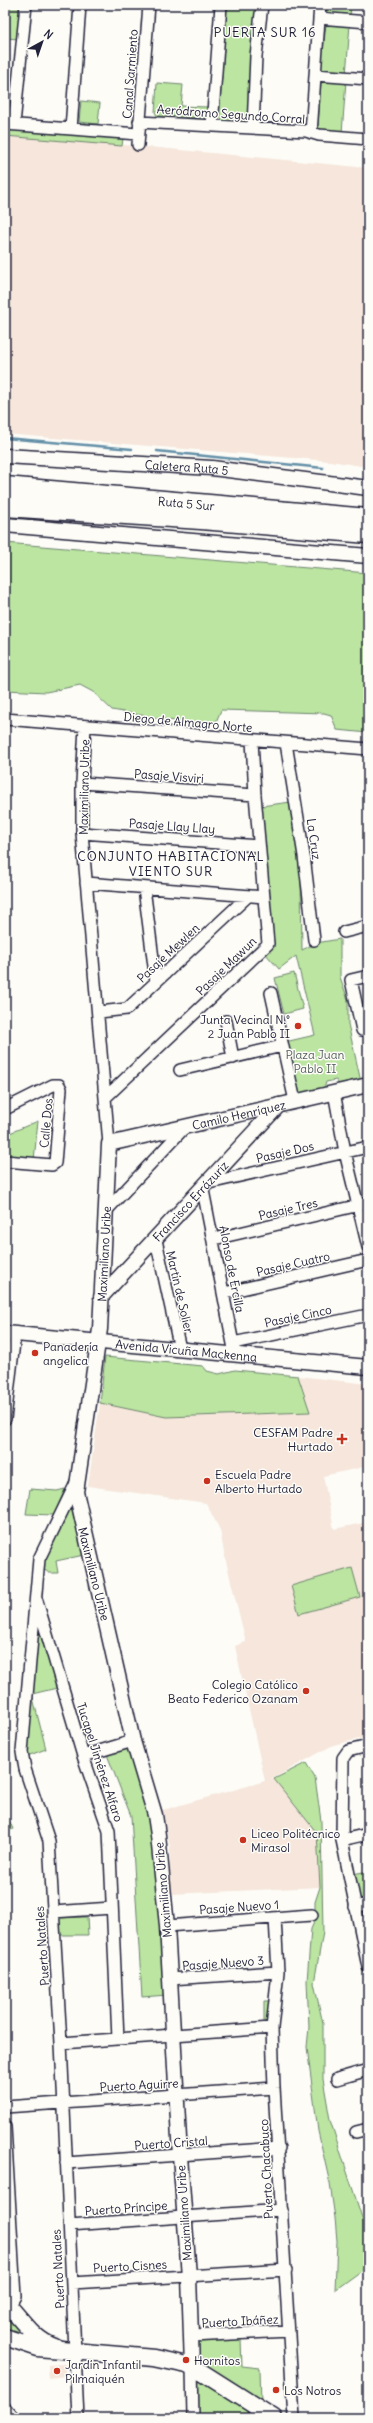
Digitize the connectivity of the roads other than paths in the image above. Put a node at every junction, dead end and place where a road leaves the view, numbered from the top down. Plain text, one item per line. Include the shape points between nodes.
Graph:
1 (26, 5) edge
2 (80, 5) edge
3 (148, 5) edge
4 (221, 5) edge
5 (262, 5) edge
6 (320, 5) edge
7 (319, 18) junction
8 (368, 22) edge
9 (315, 75) junction
10 (368, 79) edge
11 (140, 122) junction
12 (9, 124) edge
13 (212, 126) junction
14 (253, 128) junction
15 (71, 129) junction
16 (311, 133) junction
17 (368, 139) edge
18 (5, 456) edge
19 (5, 487) edge
20 (368, 488) edge
21 (5, 506) edge
22 (368, 519) edge
23 (5, 525) edge
24 (368, 533) edge
25 (368, 556) edge
26 (5, 720) edge
27 (85, 726) junction
28 (252, 740) junction
29 (286, 743) junction
30 (368, 749) edge
31 (82, 783) junction
32 (255, 795) junction
33 (82, 833) junction
34 (259, 846) junction
35 (86, 883) junction
36 (144, 888) junction
37 (247, 897) junction
38 (264, 897) junction
39 (368, 926) edge
40 (344, 932) dead end
41 (314, 940) dead end
42 (368, 976) edge
43 (156, 982) junction
44 (271, 993) dead end
45 (99, 1012) junction
46 (226, 1021) dead end
47 (365, 1029) edge
48 (282, 1046) junction
49 (233, 1058) junction
50 (180, 1070) dead end
51 (368, 1085) edge
52 (334, 1092) junction
53 (106, 1097) junction
54 (295, 1101) junction
55 (279, 1105) junction
56 (5, 1109) edge
57 (186, 1126) junction
58 (109, 1144) junction
59 (368, 1147) edge
60 (345, 1152) junction
61 (5, 1161) edge
62 (206, 1187) junction
63 (363, 1205) edge
64 (105, 1212) junction
65 (214, 1239) junction
66 (156, 1240) junction
67 (368, 1247) edge
68 (368, 1260) edge
69 (224, 1293) junction
70 (101, 1297) junction
71 (368, 1315) edge
72 (10, 1333) edge
73 (98, 1341) junction
74 (180, 1349) junction
75 (234, 1349) junction
76 (368, 1367) edge
77 (5, 1419) edge
78 (75, 1485) junction
79 (35, 1593) junction
80 (133, 1741) junction
81 (368, 1746) edge
82 (83, 1756) junction
83 (368, 1834) edge
84 (342, 1840) junction
85 (368, 1904) edge
86 (355, 1906) junction
87 (112, 1908) junction
88 (53, 1912) junction
89 (312, 1915) dead end
90 (275, 1918) junction
91 (167, 1926) junction
92 (367, 1961) edge
93 (278, 1972) junction
94 (170, 1979) junction
95 (272, 2028) junction
96 (173, 2036) junction
97 (118, 2039) junction
98 (62, 2043) junction
99 (368, 2070) edge
100 (337, 2078) dead end
101 (274, 2088) junction
102 (176, 2096) junction
103 (62, 2103) junction
104 (5, 2107) edge
105 (5, 2127) edge
106 (368, 2129) edge
107 (356, 2132) dead end
108 (279, 2148) junction
109 (180, 2156) junction
110 (66, 2163) junction
111 (7, 2171) edge
112 (282, 2210) junction
113 (184, 2217) junction
114 (69, 2225) junction
115 (286, 2270) junction
116 (189, 2276) junction
117 (14, 2278) junction
118 (72, 2283) junction
119 (5, 2291) edge
120 (7, 2308) edge
121 (289, 2331) junction
122 (192, 2336) junction
123 (5, 2338) edge
124 (74, 2351) junction
125 (192, 2367) junction
126 (5, 2408) edge
127 (14, 2418) edge
128 (78, 2418) edge
129 (193, 2418) edge
130 (273, 2418) edge
131 (294, 2418) edge

1 - 12 street
2 - 15 street
3 - 11 street, Canal Sarmiento
4 - 13 street
5 - 14 street via 256,56
6 - 7 street
7 - 8 street
7 - 9 street
9 - 10 street
9 - 16 street
11 - 13 street, Aeródromo Segundo Corral
11 - 15 street, Canal Sarmiento via 138,139
12 - 15 street
13 - 14 street, Aeródromo Segundo Corral
14 - 16 street, Aeródromo Segundo Corral
16 - 17 street, Aeródromo Segundo Corral
18 - 20 street, Caletera Ruta 5 via 212,468
19 - 22 highway, Ruta 5 Sur
21 - 24 highway, Ruta 5 Sur
23 - 25 street
26 - 27 street, Diego de Almagro Norte
27 - 28 street, Diego de Almagro Norte
27 - 31 street, Maximiliano Uribe
28 - 29 street, Diego de Almagro Norte
28 - 32 street, Pasaje Mawun
29 - 30 street, Diego de Almagro Norte
29 - 41 street, La Cruz
31 - 32 street, Pasaje Visviri
31 - 33 street, Maximiliano Uribe
32 - 34 street, Pasaje Mawun
33 - 34 street, Pasaje Llay Llay
33 - 35 street, Maximiliano Uribe
34 - 38 street, Pasaje Mawun
35 - 36 street
35 - 45 street, Maximiliano Uribe
36 - 37 street
36 - 43 street
37 - 38 street
37 - 43 street, Pasaje Mewlen
38 - 53 street, Pasaje Mawun via 269,940 266,947
39 - 40 street
42 - 47 street via 351,980
43 - 45 street, Pasaje Mewlen via 127,1009
44 - 48 street
45 - 53 street, Maximiliano Uribe
46 - 49 street
48 - 49 street
48 - 54 street
49 - 50 street
51 - 52 street, Camilo Henríquez
52 - 54 street, Camilo Henríquez
52 - 60 street
53 - 58 street, Maximiliano Uribe
54 - 55 street, Camilo Henríquez
55 - 57 street, Camilo Henríquez
55 - 62 street, Francisco Errázuriz
56 - 61 street, Calle Dos via 57,1085 62,1093 55,1163 52,1165
57 - 58 street, Camilo Henríquez
57 - 64 street
58 - 64 street, Maximiliano Uribe
59 - 60 street, Pasaje Dos
60 - 62 street, Pasaje Dos
60 - 63 street
62 - 65 street, Alonso de Ercilla
62 - 66 street, Francisco Errázuriz
63 - 65 street, Pasaje Tres
63 - 67 street
64 - 70 street, Maximiliano Uribe
65 - 69 street, Alonso de Ercilla
66 - 70 street, Francisco Errázuriz
66 - 74 street, Martín de Solier
68 - 69 street, Pasaje Cuatro
69 - 75 street, Alonso de Ercilla
70 - 73 street, Maximiliano Uribe
71 - 75 street, Pasaje Cinco
72 - 73 street, Avenida Vicuña Mackenna
72 - 77 street
73 - 74 street, Avenida Vicuña Mackenna
73 - 78 street, Maximiliano Uribe
74 - 75 street, Avenida Vicuña Mackenna
75 - 76 street, Avenida Vicuña Mackenna
78 - 79 street, Puerto Natales via 39,1559
78 - 80 street, Maximiliano Uribe
79 - 82 street, Tucapel Jiménez Alfaro
79 - 88 street, Puerto Natales via 22,1752 25,1769 49,1841
80 - 82 street
80 - 91 street, Maximiliano Uribe via 155,1815
81 - 84 street via 348,1751 343,1758
82 - 87 street, Tucapel Jiménez Alfaro via 109,1831
83 - 84 street
84 - 86 street
85 - 86 street
86 - 92 street
87 - 88 street
87 - 97 street, Tucapel Jiménez Alfaro
88 - 98 street, Puerto Natales
89 - 90 street, Pasaje Nuevo 1
90 - 91 street, Pasaje Nuevo 1
90 - 93 street, Puerto Chacabuco
91 - 94 street, Maximiliano Uribe
93 - 94 street, Pasaje Nuevo 3
93 - 95 street, Puerto Chacabuco
94 - 96 street, Maximiliano Uribe
95 - 96 street
95 - 101 street, Puerto Chacabuco
96 - 97 street
96 - 102 street, Maximiliano Uribe
97 - 98 street
98 - 103 street, Puerto Natales
99 - 100 street
101 - 102 street, Puerto Aguirre
101 - 108 street, Puerto Chacabuco
102 - 103 street, Puerto Aguirre
102 - 109 street, Maximiliano Uribe
103 - 104 street, Puerto Aguirre
103 - 110 street, Puerto Natales
105 - 111 street
106 - 107 street
108 - 109 street, Puerto Cristal
108 - 112 street, Puerto Chacabuco
109 - 110 street, Puerto Cristal
109 - 113 street, Maximiliano Uribe
110 - 114 street, Puerto Natales
111 - 117 street
112 - 113 street, Puerto Príncipe
112 - 115 street, Puerto Chacabuco
113 - 114 street, Puerto Príncipe
113 - 116 street, Maximiliano Uribe
114 - 118 street, Puerto Natales
115 - 116 street, Puerto Cisnes
115 - 121 street, Puerto Chacabuco
116 - 118 street, Puerto Cisnes
116 - 122 street, Maximiliano Uribe
117 - 119 street
117 - 120 street via 15,2296
118 - 124 street, Puerto Natales
120 - 124 main road via 45,2343
121 - 122 street, Puerto Ibáñez
121 - 131 street, Puerto Chacabuco
122 - 125 street, Maximiliano Uribe
123 - 124 main road via 32,2347
124 - 125 main road via 154,2358
124 - 128 street, Puerto Natales
125 - 129 street, Maximiliano Uribe
125 - 130 main road
126 - 127 street

